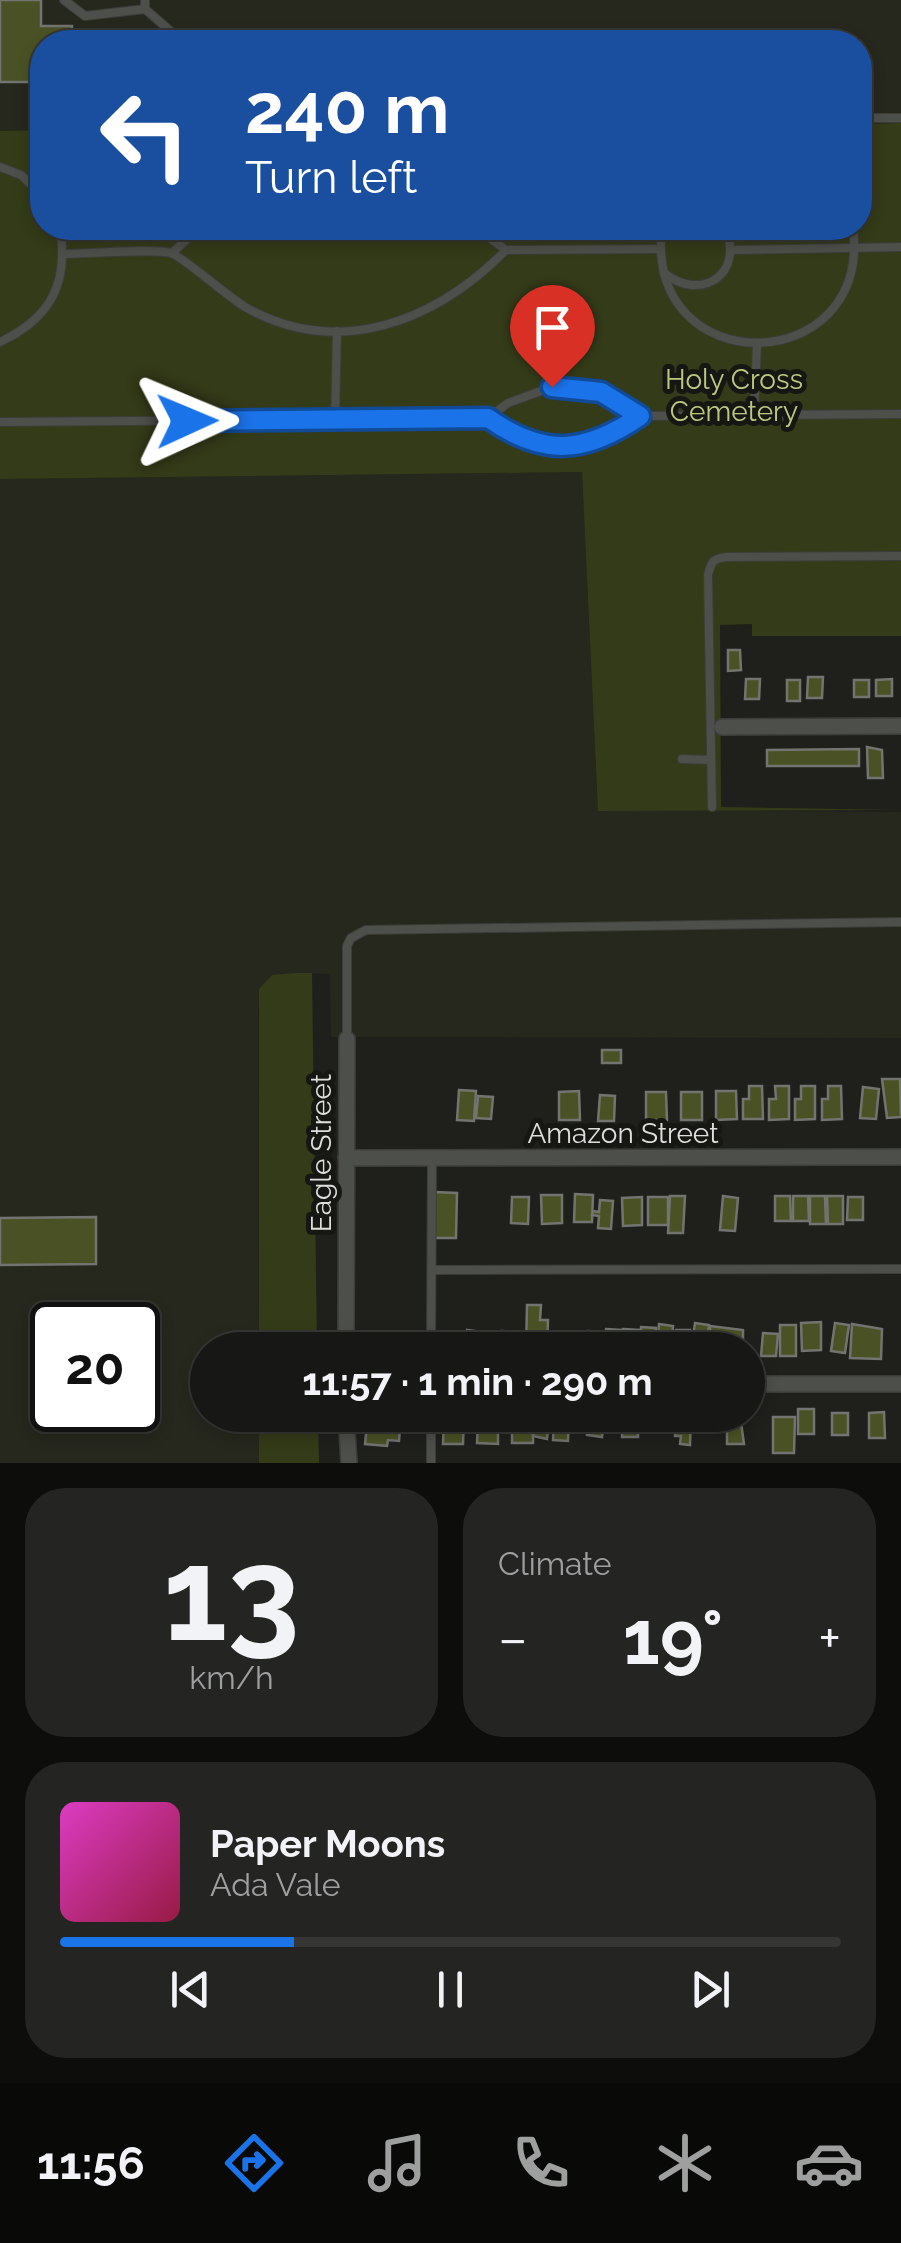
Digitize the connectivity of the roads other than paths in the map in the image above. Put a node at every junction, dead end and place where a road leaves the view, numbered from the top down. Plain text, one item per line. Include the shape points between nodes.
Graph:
1 (64, 0) edge
2 (145, 4) edge
3 (171, 30) edge
4 (872, 118) edge
5 (901, 118) edge
6 (0, 167) edge
7 (30, 183) edge
8 (62, 240) edge
9 (187, 240) edge
10 (492, 240) edge
11 (661, 240) edge
12 (729, 240) edge
13 (854, 240) edge
14 (901, 247) edge
15 (855, 248) junction
16 (660, 249) junction
17 (506, 250) junction
18 (732, 250) junction
19 (64, 254) junction
20 (172, 254) junction
21 (664, 273) junction
22 (336, 331) junction
23 (0, 342) edge
24 (757, 345) junction
25 (901, 414) edge
26 (754, 415) junction
27 (640, 416) junction
28 (488, 418) junction
29 (335, 419) junction
30 (0, 422) edge
31 (901, 556) edge
32 (901, 726) edge
33 (722, 727) dead end
34 (682, 759) dead end
35 (710, 760) junction
36 (712, 807) dead end
37 (901, 922) edge
38 (346, 1038) joint
39 (346, 1158) junction
40 (432, 1158) junction
41 (901, 1158) edge
42 (901, 1269) edge
43 (432, 1270) junction
44 (346, 1332) edge
45 (431, 1332) edge
46 (765, 1384) edge
47 (901, 1384) edge
48 (347, 1432) edge
49 (431, 1432) edge
50 (348, 1463) edge
51 (431, 1463) edge

1 - 2 lane via 85,16
2 - 3 lane
4 - 5 lane
6 - 7 lane
8 - 19 lane
9 - 20 lane
10 - 17 lane
11 - 16 lane
12 - 18 lane
13 - 15 lane
14 - 15 lane
15 - 18 lane
15 - 24 lane via 836,305 787,340
16 - 17 lane
16 - 21 lane
17 - 22 lane via 468,285 411,318
18 - 21 lane via 722,274 700,286 674,282
19 - 20 lane
19 - 23 lane via 60,282 46,308
20 - 22 lane via 252,311
21 - 24 lane via 685,313 706,330
22 - 29 lane
24 - 26 lane
25 - 26 lane
26 - 27 lane
27 - 28 lane via 576,446 526,442
27 - 28 lane via 601,392 552,387
28 - 29 lane
29 - 30 lane
31 - 35 lane via 727,557 711,563
32 - 33 street
34 - 35 lane
35 - 36 lane
37 - 38 lane, Eagle Street via 366,930 351,938 347,956
38 - 39 street, Eagle Street
39 - 40 street, Amazon Street
39 - 44 street, Eagle Street
40 - 41 street, Amazon Street
40 - 43 lane
42 - 43 lane
43 - 45 lane
46 - 47 street
48 - 50 street
49 - 51 lane

